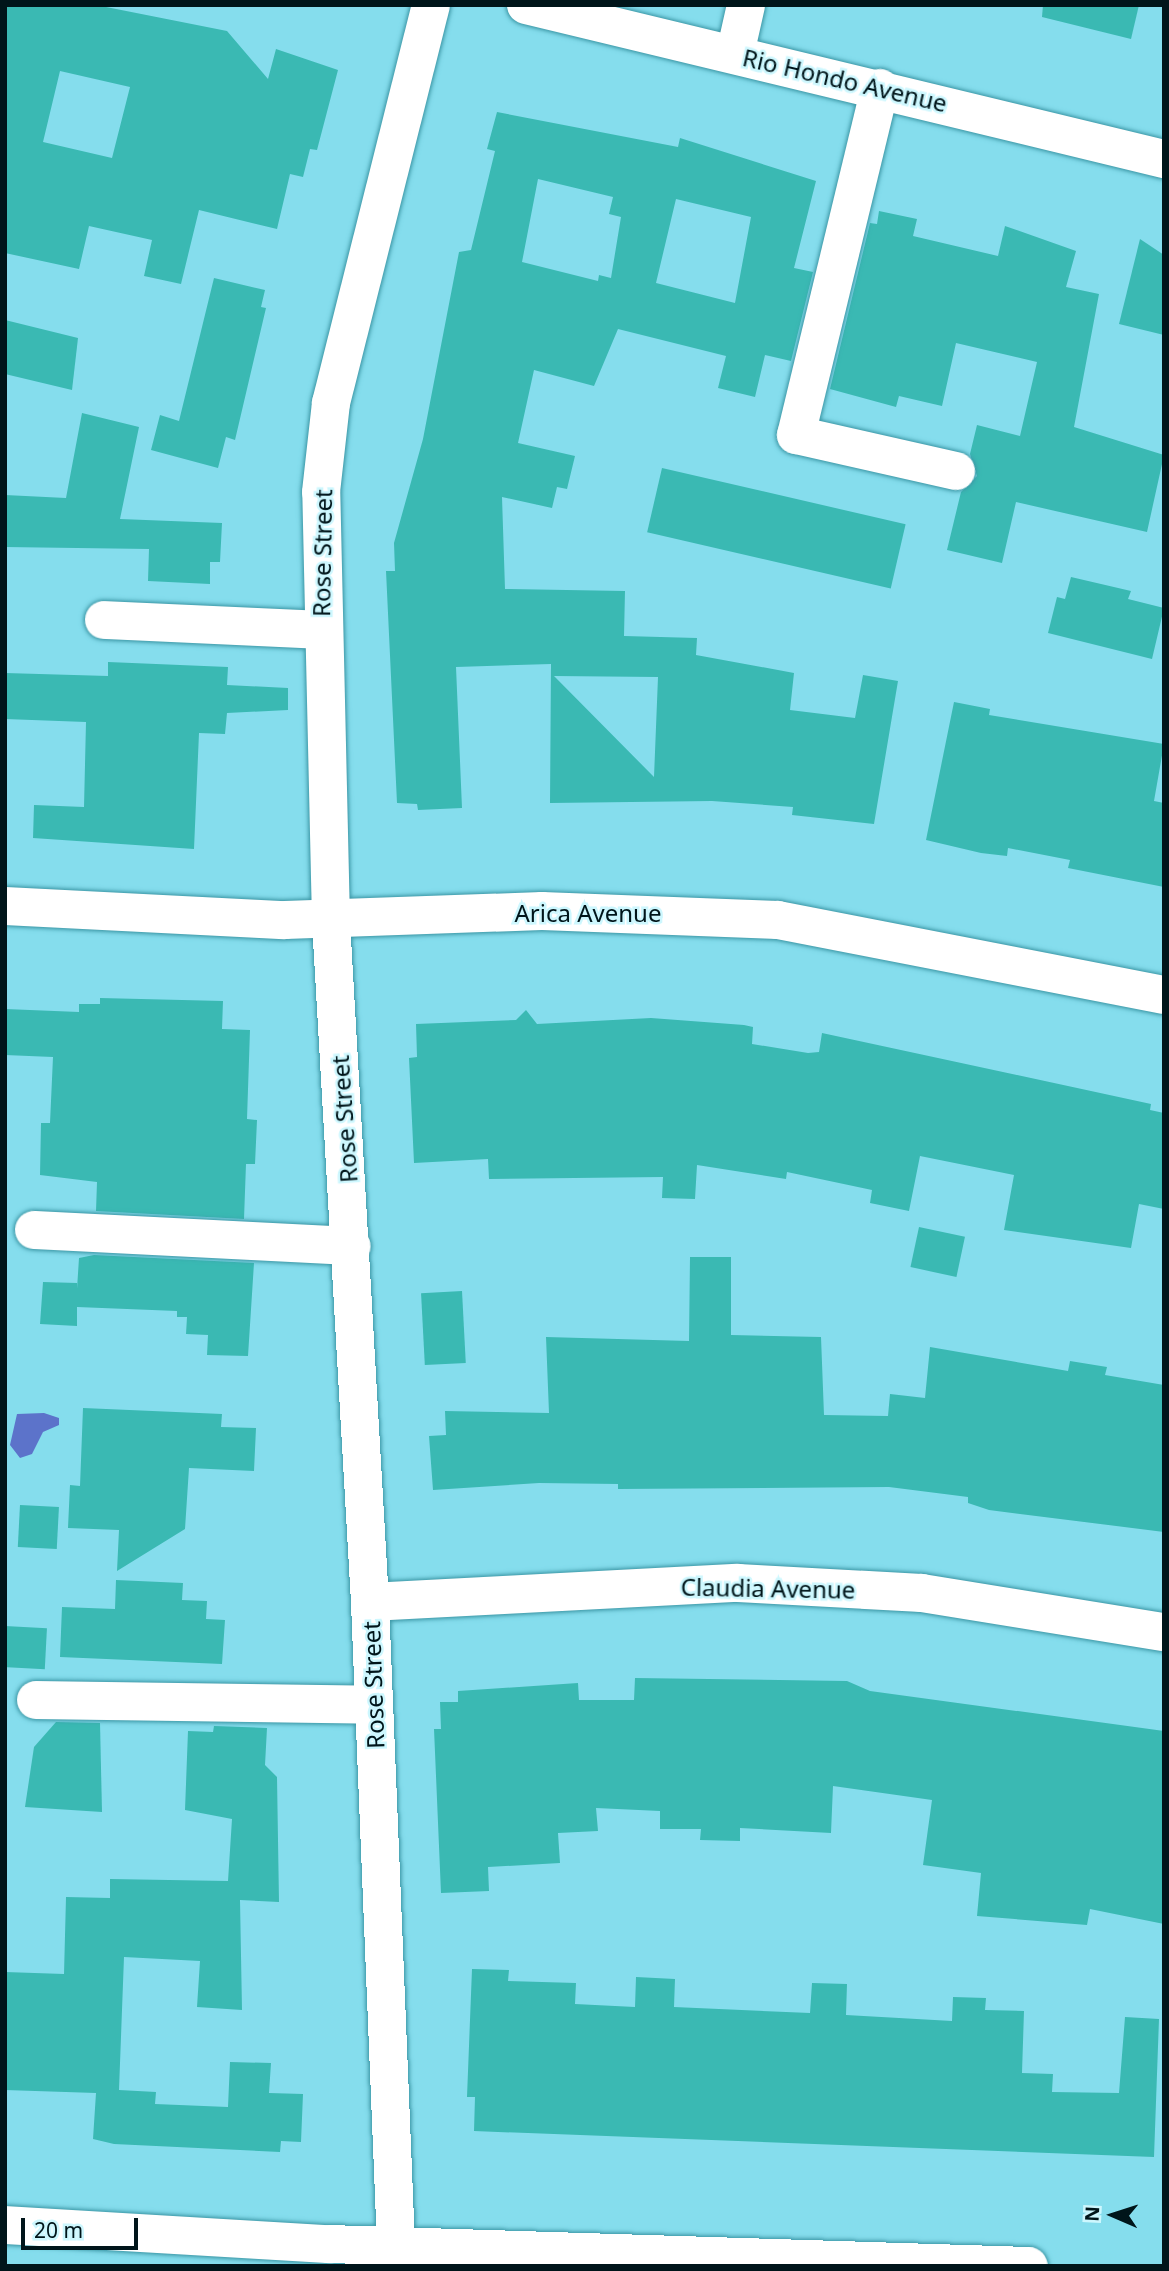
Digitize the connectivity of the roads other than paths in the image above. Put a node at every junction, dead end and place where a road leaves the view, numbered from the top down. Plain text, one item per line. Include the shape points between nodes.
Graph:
1 (431, 5) edge
2 (526, 5) edge
3 (746, 5) edge
4 (735, 54) junction
5 (880, 88) junction
6 (1164, 159) edge
7 (956, 471) dead end
8 (104, 620) dead end
9 (321, 630) junction
10 (5, 906) edge
11 (331, 920) junction
12 (1164, 995) edge
13 (34, 1230) dead end
14 (352, 1246) junction
15 (370, 1602) junction
16 (1164, 1632) edge
17 (36, 1700) dead end
18 (374, 1705) junction
19 (5, 2225) edge
20 (396, 2245) junction
21 (1029, 2266) edge

1 - 9 street, Rose Street via 331,403 321,492
2 - 4 street, Rio Hondo Avenue
3 - 4 street
4 - 5 street, Rio Hondo Avenue
5 - 6 street, Rio Hondo Avenue
5 - 7 street via 796,435
8 - 9 street
9 - 11 street, Rose Street
10 - 11 street, Arica Avenue
11 - 12 street, Arica Avenue via 542,911 778,920
11 - 14 street, Rose Street
13 - 14 street
14 - 15 street, Rose Street
15 - 16 street, Claudia Avenue via 738,1583 922,1593
15 - 18 street, Rose Street
17 - 18 street
18 - 20 street, Rose Street
19 - 20 street
20 - 21 street

